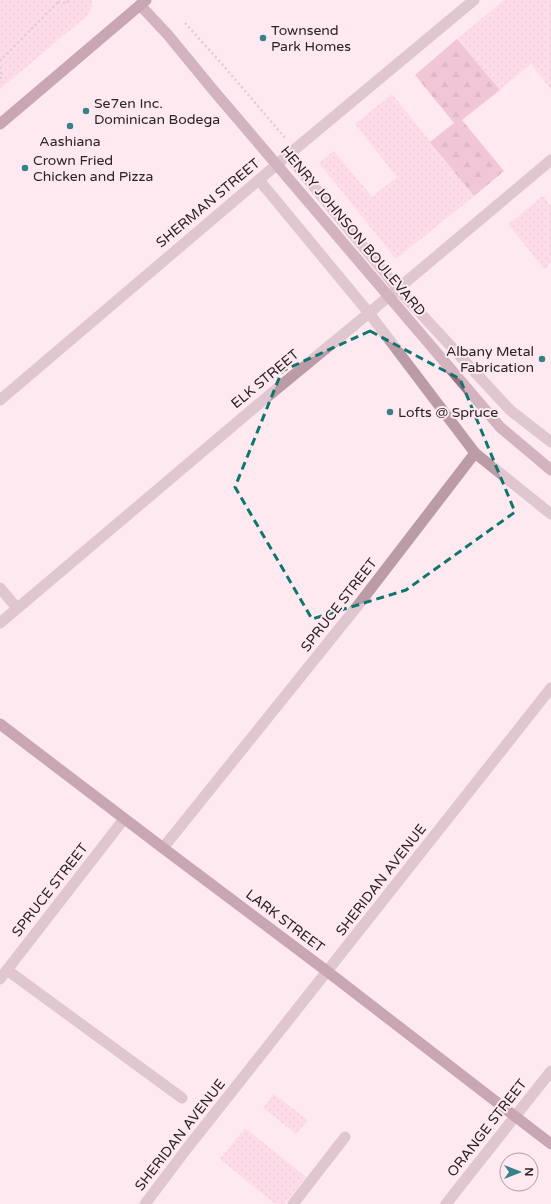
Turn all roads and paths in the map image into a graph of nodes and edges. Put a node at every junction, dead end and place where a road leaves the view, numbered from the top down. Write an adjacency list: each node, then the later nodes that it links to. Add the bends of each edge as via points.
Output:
1 (71, 0): 3 (path, via 66,3)
2 (474, 0): 10 (street, SHERMAN STREET)
3 (58, 1): 6 (path)
4 (143, 2): 9 (main road); 18 (main road, HENRY JOHNSON BOULEVARD, via 177,46 500,427)
5 (185, 23): 10 (path)
6 (0, 62)
7 (0, 67): 8 (path)
8 (0, 80)
9 (0, 124)
10 (291, 152): 12 (street, SHERMAN STREET); 13 (street, HENRY JOHNSON BOULEVARD)
11 (551, 160): 13 (street, ELK STREET)
12 (259, 180): 14 (street); 15 (street, SHERMAN STREET)
13 (398, 288): 14 (street, ELK STREET); 16 (street, HENRY JOHNSON BOULEVARD, via 510,410)
14 (369, 313): 17 (street); 21 (street, ELK STREET)
15 (0, 400)
16 (551, 442)
17 (476, 453): 19 (street); 26 (street, SPRUCE STREET, via 359,604)
18 (551, 470)
19 (551, 514)
20 (0, 588): 21 (street)
21 (17, 608): 22 (street, ELK STREET)
22 (0, 623)
23 (551, 688): 28 (street, SHERIDAN AVENUE)
24 (0, 724): 25 (main road, LARK STREET)
25 (124, 819): 26 (main road, LARK STREET); 27 (street, SPRUCE STREET)
26 (162, 848): 28 (main road, LARK STREET)
27 (7, 970): 29 (street, SPRUCE STREET); 31 (street)
28 (328, 972): 32 (main road, LARK STREET); 35 (street, SHERIDAN AVENUE)
29 (0, 979)
30 (551, 1071): 32 (street, ORANGE STREET)
31 (182, 1098)
32 (515, 1117): 34 (main road, LARK STREET); 37 (street, ORANGE STREET)
33 (345, 1137): 36 (street)
34 (551, 1144)
35 (145, 1204)
36 (294, 1204)
37 (446, 1204)

